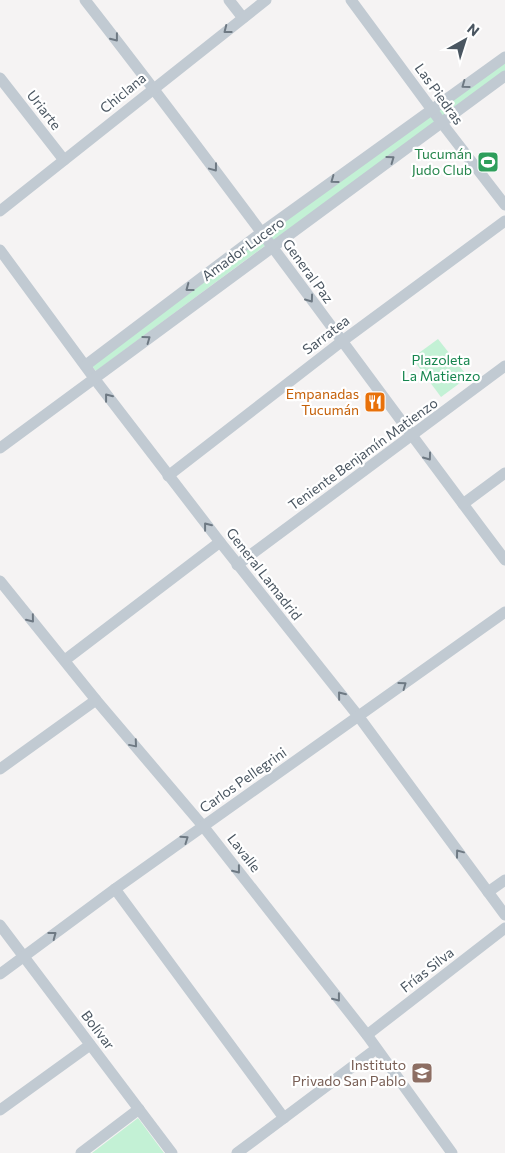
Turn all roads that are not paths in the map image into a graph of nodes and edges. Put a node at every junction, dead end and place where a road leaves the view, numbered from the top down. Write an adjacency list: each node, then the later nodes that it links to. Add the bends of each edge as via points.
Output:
1 (85, 0): 9 (street, General Paz, one-way to 9)
2 (229, 0): 5 (street)
3 (266, 0): 5 (street, Chiclana)
4 (352, 0): 10 (street, Las Piedras)
5 (243, 18): 9 (street, Chiclana, one-way to 9)
6 (505, 57): 10 (street, Amador Lucero, one-way to 10)
7 (505, 76): 11 (street, Amador Lucero)
8 (0, 78): 12 (street, Uriarte)
9 (154, 88): 12 (street, Chiclana); 16 (street, General Paz, one-way to 16)
10 (432, 109): 11 (street, Las Piedras); 16 (street, Amador Lucero, one-way to 16)
11 (441, 122): 13 (street, Las Piedras); 17 (street, Amador Lucero, one-way to 11)
12 (64, 160): 14 (street, Chiclana)
13 (505, 205)
14 (0, 211)
15 (505, 221): 19 (street, Sarratea)
16 (262, 232): 17 (street, General Paz); 20 (street, Amador Lucero, one-way to 20)
17 (272, 247): 19 (street, General Paz, one-way to 19); 22 (street, Amador Lucero, one-way to 17)
18 (0, 250): 20 (street, General Lamadrid)
19 (341, 342): 23 (street, General Paz); 26 (street, Sarratea)
20 (86, 365): 22 (street, General Lamadrid)
21 (505, 366): 23 (street, Teniente Benjamín Matienzo)
22 (94, 378): 24 (street, Amador Lucero); 26 (street, General Lamadrid, one-way to 22)
23 (413, 437): 27 (street, General Paz, one-way to 27); 30 (street, Teniente Benjamín Matienzo)
24 (0, 448)
25 (505, 473): 27 (street)
26 (168, 476): 28 (street, General Lamadrid, one-way to 26)
27 (462, 504): 29 (street, General Paz)
28 (220, 542): 30 (street, General Lamadrid); 33 (street)
29 (505, 560)
30 (238, 565): 35 (street, General Lamadrid, one-way to 30)
31 (0, 581): 33 (street, Lavalle, one-way to 33)
32 (505, 612): 35 (street, Carlos Pellegrini, one-way to 32)
33 (65, 660): 34 (street, Lavalle)
34 (96, 700): 36 (street); 37 (street, Lavalle, one-way to 37)
35 (359, 716): 37 (street, Carlos Pellegrini); 40 (street, General Lamadrid, one-way to 35)
36 (0, 769)
37 (204, 826): 39 (street, Carlos Pellegrini, one-way to 37); 46 (street, Lavalle, one-way to 46)
38 (505, 880): 40 (street)
39 (115, 889): 44 (street, Carlos Pellegrini, one-way to 39); 51 (street)
40 (488, 892): 41 (street, General Lamadrid)
41 (505, 915)
42 (0, 926): 44 (street, Bolívar)
43 (505, 928): 46 (street, Frías Silva)
44 (25, 956): 45 (street, Carlos Pellegrini); 47 (street, Bolívar)
45 (0, 974)
46 (366, 1035): 48 (street, Lavalle)
47 (90, 1045): 49 (street, Bolívar); 50 (street)
48 (376, 1049): 51 (street); 55 (street, Lavalle)
49 (139, 1109): 52 (street); 53 (street, Bolívar)
50 (0, 1110)
51 (284, 1118): 54 (street)
52 (81, 1153)
53 (172, 1153)
54 (237, 1153)
55 (452, 1153)

